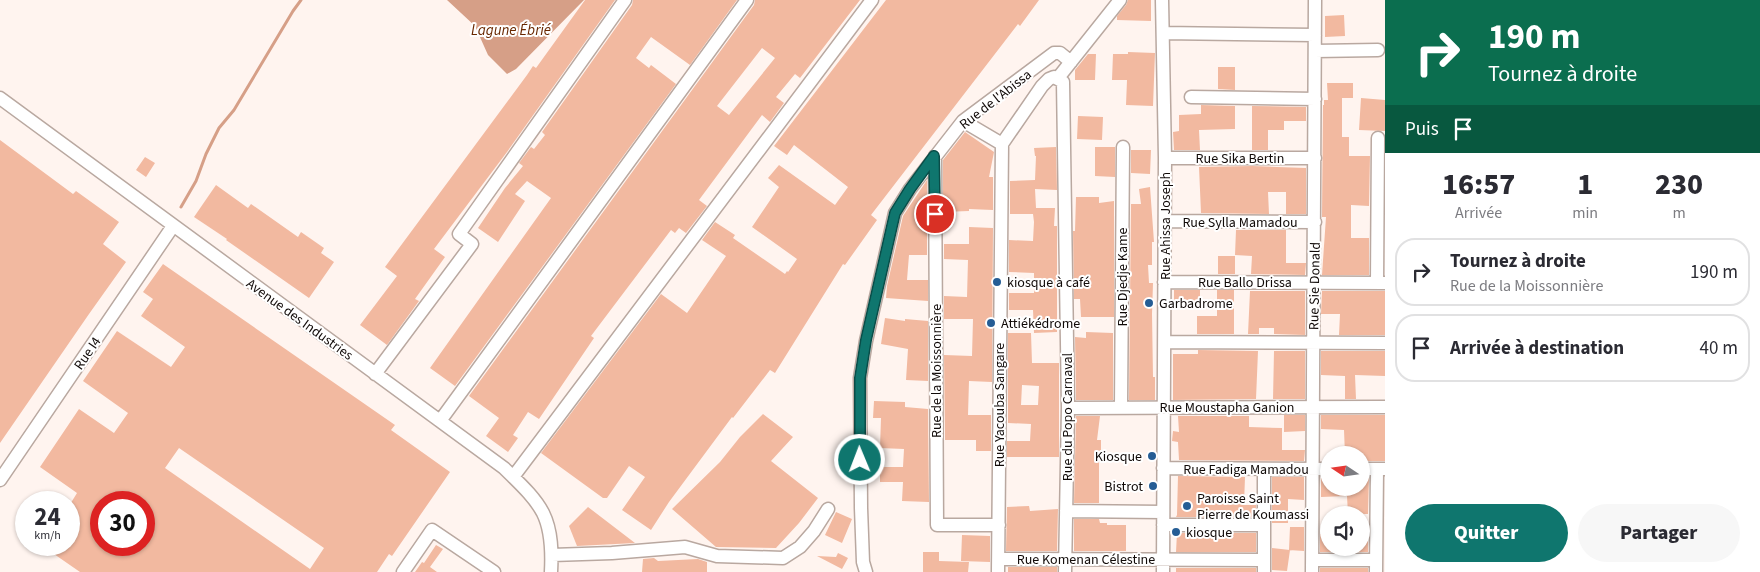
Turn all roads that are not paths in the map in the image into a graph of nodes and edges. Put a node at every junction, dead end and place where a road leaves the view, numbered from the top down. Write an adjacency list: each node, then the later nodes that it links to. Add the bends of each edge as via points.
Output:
1 (624, 0): 33 (street, via 459,234 472,244)
2 (747, 0): 39 (street)
3 (872, 0): 45 (street)
4 (1120, 0): 11 (street)
5 (1162, 0): 7 (street, Rue Ahissa Joseph)
6 (1316, 0): 8 (street, Rue Sie Donald)
7 (1163, 33): 8 (street); 22 (street, Rue Ahissa Joseph)
8 (1316, 35): 10 (street, Rue Sie Donald)
9 (1378, 50): 10 (street)
10 (1316, 51): 15 (street, Rue Sie Donald)
11 (1071, 62): 12 (street); 16 (street, Rue de l'Abissa, via 1060,53 1054,53)
12 (1060, 80): 18 (street, via 1049,79 1042,86); 37 (street, Rue du Popo Carnaval)
13 (1191, 97): 15 (street)
14 (0, 98): 26 (street, Avenue des Industries)
15 (1315, 99): 23 (street, Rue Sie Donald)
16 (963, 121): 18 (street); 21 (street, Rue de l'Abissa)
17 (1378, 138): 20 (street)
18 (1002, 146): 50 (street, Rue Yacouba Sangare)
19 (1123, 147): 34 (street, Rue Djedje Kame)
20 (1382, 152): 29 (street)
21 (934, 156): 50 (street, Rue de la Moissonnière, via 937,525); 62 (street, Rue de l'Abissa, via 895,213 866,340 860,378 859,427 862,546)
22 (1165, 158): 23 (street, Rue Sika Bertin); 24 (street, Rue Ahissa Joseph)
23 (1316, 158): 25 (street, Rue Sie Donald)
24 (1165, 221): 25 (street, Rue Sylla Mamadou); 27 (street, Rue Ahissa Joseph)
25 (1315, 222): 28 (street, Rue Sie Donald)
26 (173, 226): 33 (street, Avenue des Industries); 46 (street, Rue I4)
27 (1164, 282): 28 (street, Rue Ballo Drissa); 30 (street, Rue Ahissa Joseph)
28 (1314, 283): 29 (street, Rue Ballo Drissa); 31 (street, Rue Sie Donald)
29 (1381, 283)
30 (1164, 342): 31 (street); 35 (street, Rue Ahissa Joseph)
31 (1314, 342): 32 (street); 36 (street, Rue Sie Donald)
32 (1385, 343)
33 (375, 374): 39 (street, Avenue des Industries)
34 (1121, 407): 35 (street, Rue Moustapha Ganion); 37 (street, Rue Moustapha Ganion)
35 (1164, 407): 36 (street, Rue Moustapha Ganion); 40 (street, Rue Ahissa Joseph)
36 (1313, 407): 38 (street, Rue Moustapha Ganion); 42 (street, Rue Sie Donald)
37 (1068, 408): 48 (street, Rue du Popo Carnaval)
38 (1385, 408)
39 (440, 422): 45 (street, Avenue des Industries)
40 (1163, 468): 41 (street, Rue Fadiga Mamadou); 49 (street, Rue Ahissa Joseph)
41 (1264, 469): 42 (street, Rue Fadiga Mamadou); 51 (street)
42 (1313, 469): 43 (street, Rue Fadiga Mamadou); 57 (street, Rue Sie Donald)
43 (1320, 469)
44 (1381, 469): 58 (street)
45 (513, 477): 52 (street, Avenue des Industries, via 544,514)
46 (0, 480)
47 (828, 509): 52 (street, via 800,547 783,558 717,556 685,547)
48 (1066, 511): 49 (street); 54 (street, Rue du Popo Carnaval)
49 (1163, 518): 51 (street); 55 (street, Rue Ahissa Joseph)
50 (998, 525): 53 (street, Rue Yacouba Sangare)
51 (1264, 525): 56 (street)
52 (552, 555): 61 (street, Avenue des Industries)
53 (998, 566): 54 (street, Rue Komenan Célestine)
54 (1065, 566): 55 (street, Rue Komenan Célestine)
55 (1163, 566): 56 (street, Rue Komenan Célestine)
56 (1264, 566)
57 (1312, 566): 58 (street)
58 (1376, 566)
59 (403, 572): 60 (street, via 432,530)
60 (494, 572)
61 (551, 572)
62 (866, 572)

